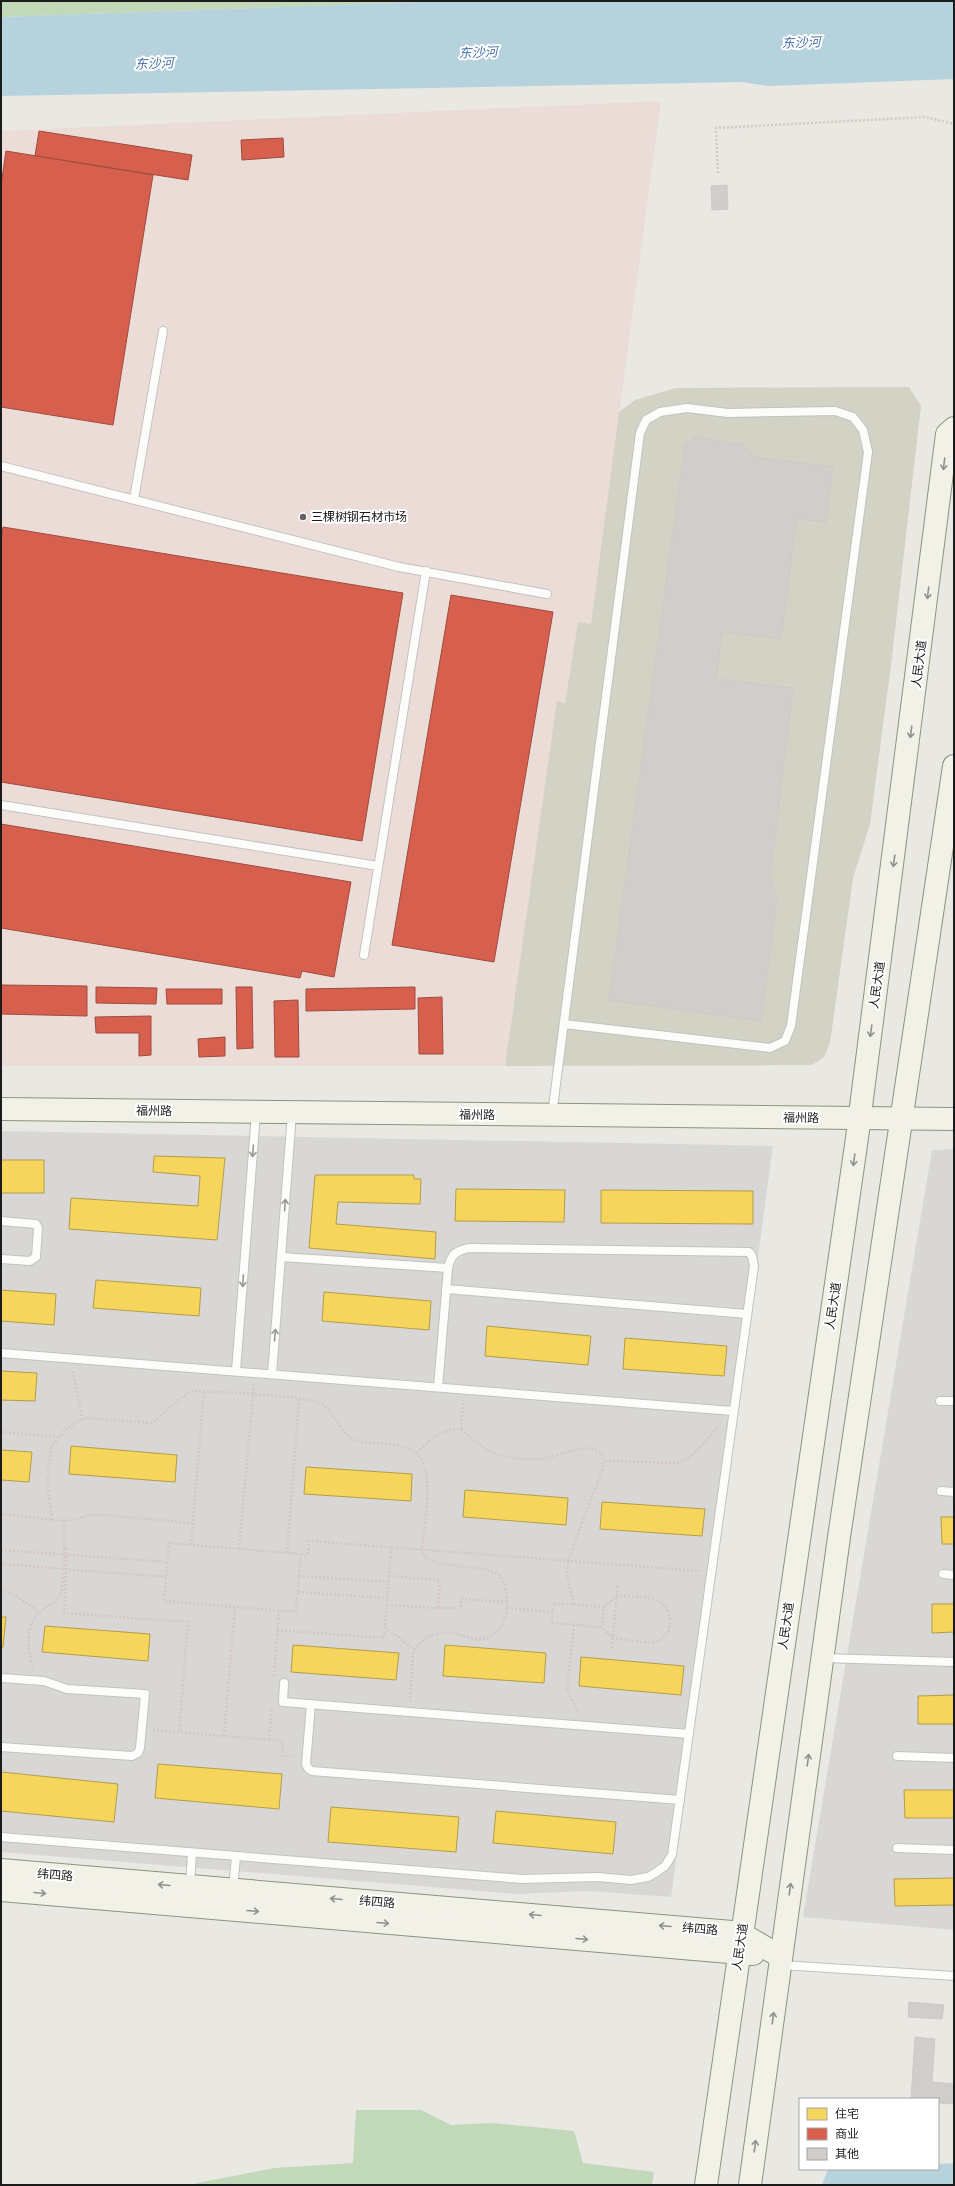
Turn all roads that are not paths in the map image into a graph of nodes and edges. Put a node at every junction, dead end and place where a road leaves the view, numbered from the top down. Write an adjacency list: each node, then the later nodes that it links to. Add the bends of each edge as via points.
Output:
1 (163, 331): 4 (lane)
2 (954, 428): 16 (street, 人民大道, one-way to 16, via 947,434)
3 (1, 466): 4 (lane)
4 (134, 500): 5 (lane, via 399,567)
5 (426, 571): 6 (lane); 9 (lane)
6 (547, 594)
7 (954, 766): 17 (street)
8 (1, 805): 9 (lane)
9 (378, 866): 10 (lane)
10 (364, 955)
11 (564, 1024): 11 (lane, via 640,433 646,420 660,412 687,408 728,413 835,411 853,417 863,430 868,452 792,1018 786,1041 770,1048); 15 (lane)
12 (1, 1109): 13 (street, 福州路)
13 (256, 1112): 14 (street, 福州路); 26 (lane, one-way to 26)
14 (292, 1112): 15 (street, 福州路); 20 (lane, one-way to 14)
15 (552, 1115): 16 (street, 福州路)
16 (860, 1119): 17 (street, 福州路); 55 (street, 人民大道, one-way to 55)
17 (902, 1119): 18 (street, 福州路); 36 (street)
18 (954, 1119)
19 (1, 1220): 21 (lane, via 36,1224 38,1228 34,1260)
20 (281, 1257): 22 (lane); 27 (lane, one-way to 20)
21 (1, 1259)
22 (448, 1268): 23 (lane); 24 (lane, via 453,1254 469,1248 749,1252 754,1266)
23 (446, 1289): 24 (lane); 28 (lane)
24 (747, 1314): 31 (lane)
25 (1, 1353): 26 (lane)
26 (236, 1371): 27 (lane)
27 (272, 1374): 28 (lane)
28 (438, 1387): 31 (lane)
29 (940, 1401): 30 (lane)
30 (954, 1401)
31 (733, 1411): 41 (lane)
32 (941, 1491): 33 (lane)
33 (954, 1492)
34 (943, 1574): 35 (lane)
35 (954, 1575)
36 (822, 1658): 37 (lane); 56 (street, one-way to 36)
37 (954, 1662)
38 (1, 1678): 42 (lane, via 36,1681 67,1689 145,1694 140,1748 138,1753 132,1756)
39 (284, 1683): 40 (lane, via 283,1702)
40 (311, 1704): 41 (lane); 45 (lane, via 307,1757 308,1768 312,1771)
41 (689, 1734): 45 (lane)
42 (1, 1747)
43 (897, 1756): 44 (lane)
44 (954, 1758)
45 (680, 1800): 50 (lane, via 670,1860 648,1877 631,1880 597,1877 522,1879)
46 (1, 1837): 49 (lane)
47 (897, 1848): 48 (lane)
48 (954, 1850)
49 (192, 1853): 50 (lane); 53 (lane)
50 (236, 1856): 54 (lane)
51 (1, 1870): 53 (street, 纬四路, one-way to 51)
52 (1, 1890): 53 (street, 纬四路, one-way to 53)
53 (189, 1897): 54 (street, 纬四路)
54 (232, 1900): 55 (street, 纬四路)
55 (740, 1943): 56 (street, 纬四路); 58 (street, 人民大道)
56 (780, 1961): 57 (lane); 59 (street, one-way to 56)
57 (954, 1976)
58 (706, 2185)
59 (750, 2185)

